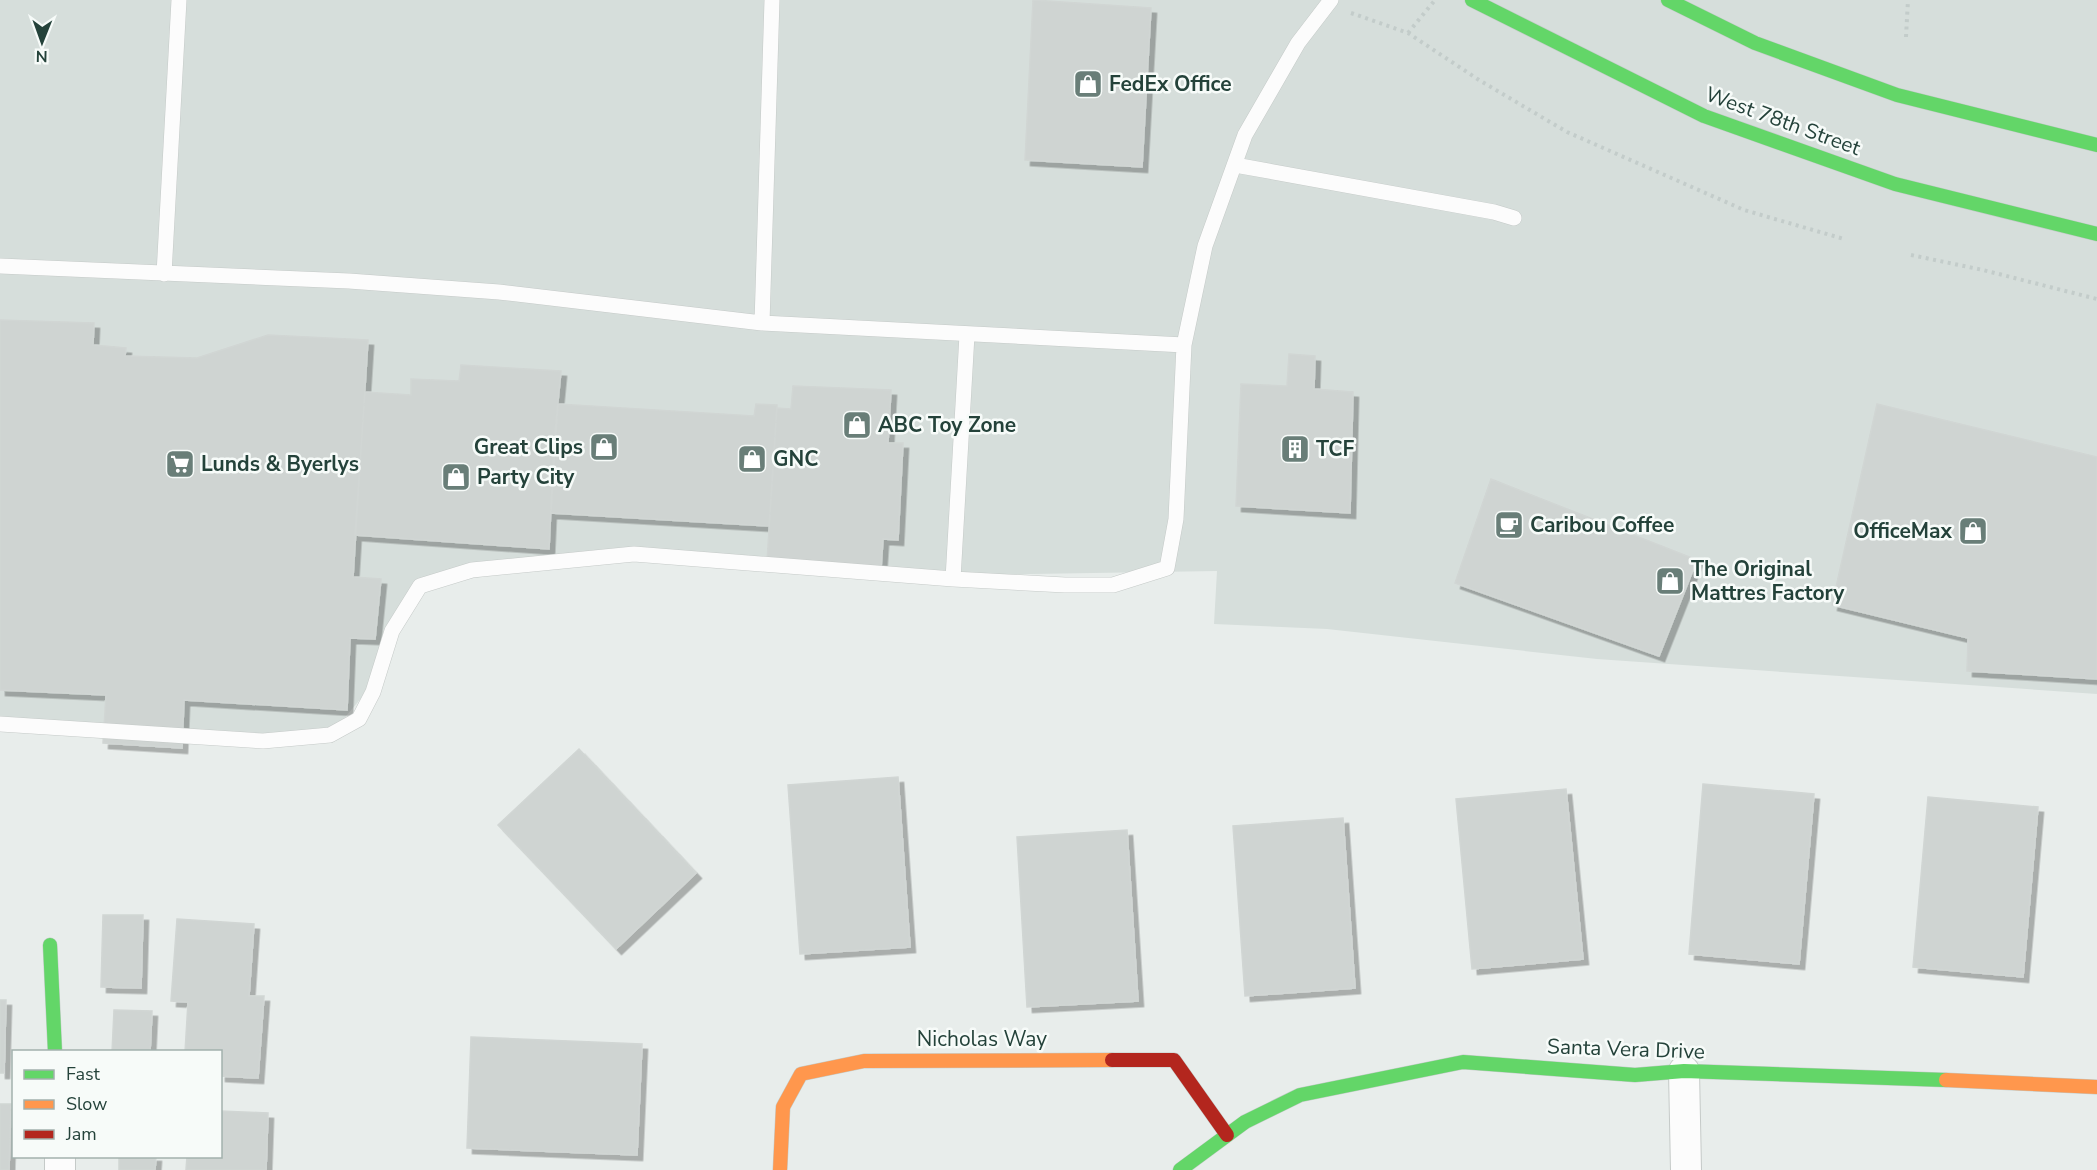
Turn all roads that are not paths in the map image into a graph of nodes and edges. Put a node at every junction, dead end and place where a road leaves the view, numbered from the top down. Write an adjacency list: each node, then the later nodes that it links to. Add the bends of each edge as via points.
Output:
1 (179, 0): 11 (lane)
2 (772, 0): 12 (lane)
3 (1472, 0): 9 (street, West 78th Street, via 1704,117 1895,184)
4 (1668, 0): 6 (street, via 1755,43 1897,95)
5 (1329, 2): 7 (lane, via 1298,43 1245,135)
6 (2097, 145)
7 (1235, 165): 8 (lane); 14 (lane, via 1205,246)
8 (1514, 218)
9 (2097, 234)
10 (0, 266): 11 (lane)
11 (164, 274): 12 (lane, via 499,292)
12 (762, 323): 13 (lane)
13 (967, 334): 14 (lane); 15 (lane)
14 (1184, 345): 15 (lane, via 1176,519 1167,568 1113,585)
15 (953, 579): 16 (lane, via 634,554 472,570 420,586 392,631 373,692 359,719 330,735 263,741)
16 (0, 724)
17 (50, 945): 18 (street)
18 (55, 1050)
19 (1684, 1071): 20 (street, Santa Vera Drive); 21 (street, Santa Vera Drive, via 1635,1075 1463,1062 1300,1095); 24 (street)
20 (2097, 1088)
21 (1227, 1135): 22 (street, Nicholas Way, via 1174,1060 864,1061 801,1074 783,1107); 23 (street, Santa Vera Drive)
22 (780, 1170)
23 (1179, 1170)
24 (1686, 1170)

